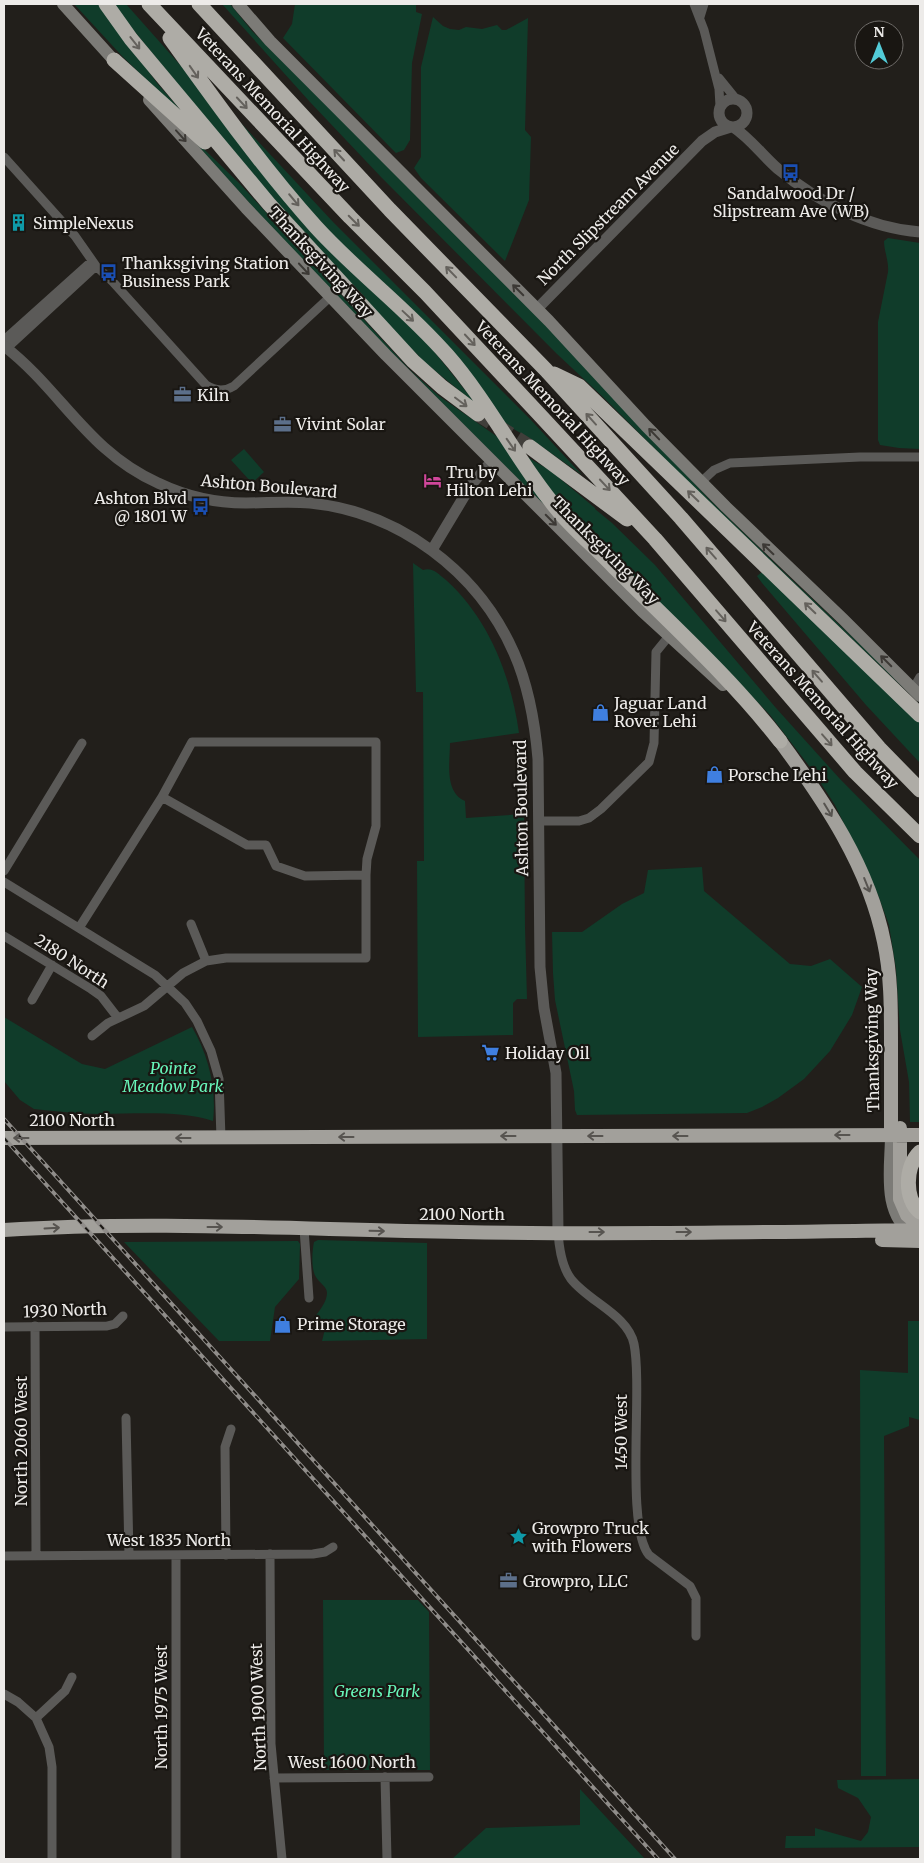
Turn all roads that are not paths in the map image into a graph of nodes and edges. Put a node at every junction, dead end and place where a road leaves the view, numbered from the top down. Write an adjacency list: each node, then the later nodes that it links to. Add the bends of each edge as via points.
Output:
1 (63, 4): 9 (main road, Thanksgiving Way)
2 (106, 4): 18 (highway, one-way to 18)
3 (147, 4): 30 (highway, Veterans Memorial Highway, one-way to 30, via 432,299); 36 (highway, one-way to 36, via 223,112 315,225 448,357 563,516 737,690)
4 (199, 4): 24 (highway, Veterans Memorial Highway, one-way to 4, via 384,203)
5 (238, 4): 22 (main road, one-way to 5, via 270,41)
6 (694, 4): 8 (street)
7 (704, 4): 8 (street)
8 (700, 17): 10 (street)
9 (114, 60): 18 (highway); 21 (main road, Thanksgiving Way, one-way to 21)
10 (712, 67): 11 (street); 12 (street, via 719,89)
11 (736, 99): 12 (street, via 727,100); 13 (street, via 746,107)
12 (720, 110): 14 (street, via 721,121); 15 (street, North Slipstream Avenue)
13 (746, 116): 14 (street, via 740,125); 16 (street)
14 (732, 127): 15 (street, North Slipstream Avenue); 16 (street)
15 (702, 141): 22 (street, North Slipstream Avenue)
16 (757, 148): 19 (street, via 790,178 835,207 876,224)
17 (4, 156): 20 (street, via 75,236)
18 (269, 204): 25 (highway, one-way to 25, via 413,362)
19 (920, 232)
20 (94, 263): 21 (street, via 206,385 219,390 234,386); 23 (street)
21 (330, 297): 28 (main road, Thanksgiving Way)
22 (537, 309): 29 (main road, one-way to 22)
23 (5, 345): 31 (street, Ashton Boulevard, via 107,452 159,484 222,502 309,503 359,513 394,527)
24 (546, 370): 35 (highway, one-way to 24, via 579,386); 38 (highway, Veterans Memorial Highway, one-way to 24, via 879,748 682,518)
25 (478, 414)
26 (530, 447): 30 (highway)
27 (920, 456): 29 (street, via 735,463 719,467)
28 (492, 461): 31 (street, via 468,491); 32 (main road, Thanksgiving Way, one-way to 32)
29 (701, 482): 34 (main road, one-way to 29)
30 (655, 539): 41 (highway, Veterans Memorial Highway, one-way to 41, via 855,772)
31 (432, 550): 40 (street, Ashton Boulevard, via 473,588 492,613 514,654 536,733)
32 (669, 636): 36 (main road, Thanksgiving Way); 40 (street, via 656,652 654,743 649,762 589,818)
33 (920, 676): 34 (street)
34 (917, 692)
35 (920, 715)
36 (780, 741): 54 (highway, Thanksgiving Way, one-way to 54, via 835,822 869,891 880,923 887,955 891,1028 899,1070)
37 (82, 743): 42 (street)
38 (920, 790)
39 (162, 797): 43 (street, via 247,845 266,845 276,866 305,876); 43 (street, via 192,742 376,742 376,826); 46 (street)
40 (539, 822): 56 (street, Ashton Boulevard, via 541,981 556,1073)
41 (920, 836)
42 (4, 871)
43 (366, 875): 48 (street, via 366,958 226,958)
44 (4, 882): 46 (street)
45 (191, 924): 48 (street)
46 (79, 928): 50 (street)
47 (4, 936): 49 (street, 2180 North)
48 (206, 961): 50 (street, via 183,973)
49 (52, 965): 51 (street); 52 (street, 2180 North, via 101,996)
50 (168, 986): 52 (street, via 144,1006); 58 (street, via 197,1021 211,1051 219,1079)
51 (32, 1000)
52 (118, 1018): 53 (street)
53 (92, 1036)
54 (895, 1135): 55 (highway, 2100 North); 56 (highway, 2100 North, one-way to 56); 62 (highway, Thanksgiving Way, via 900,1199)
55 (920, 1135)
56 (557, 1136): 58 (highway, 2100 North, one-way to 58); 64 (street, Ashton Boulevard)
57 (4, 1138): 58 (highway, 2100 North, one-way to 57)
58 (221, 1138)
59 (920, 1152): 60 (highway, via 910,1168 909,1194)
60 (920, 1212)
61 (304, 1229): 63 (highway, 2100 North, one-way to 61, via 86,1227); 64 (highway, 2100 North, one-way to 64); 67 (street)
62 (916, 1229): 65 (highway, 2100 North); 66 (main road)
63 (4, 1230)
64 (558, 1232): 65 (highway, 2100 North, one-way to 65); 80 (street, 1450 West, via 563,1263 570,1278 588,1297 623,1323 634,1342 640,1540 649,1555 690,1586 696,1598)
65 (734, 1232): 66 (highway, via 797,1238)
66 (920, 1239)
67 (309, 1298)
68 (123, 1316): 69 (street, 1930 North, via 115,1324 107,1326)
69 (35, 1326): 70 (street, 1930 North); 79 (street, North 2060 West)
70 (4, 1327)
71 (126, 1418): 75 (street)
72 (231, 1429): 77 (street, via 226,1447)
73 (333, 1546): 74 (street, West 1835 North, via 318,1554)
74 (270, 1554): 77 (street, West 1835 North); 86 (street, North 1900 West)
75 (129, 1555): 76 (street, West 1835 North); 79 (street, West 1835 North)
76 (176, 1555): 77 (street, West 1835 North); 88 (street, North 1975 West)
77 (226, 1555)
78 (4, 1556): 79 (street, West 1835 North)
79 (36, 1556)
80 (696, 1636)
81 (72, 1677): 83 (street, via 65,1691)
82 (4, 1694): 83 (street)
83 (36, 1718): 87 (street, via 49,1747 52,1767)
84 (385, 1777): 85 (street, West 1600 North); 86 (street, West 1600 North); 90 (street)
85 (429, 1777)
86 (274, 1778): 89 (street, North 1900 West)
87 (52, 1859)
88 (176, 1859)
89 (282, 1859)
90 (387, 1859)

